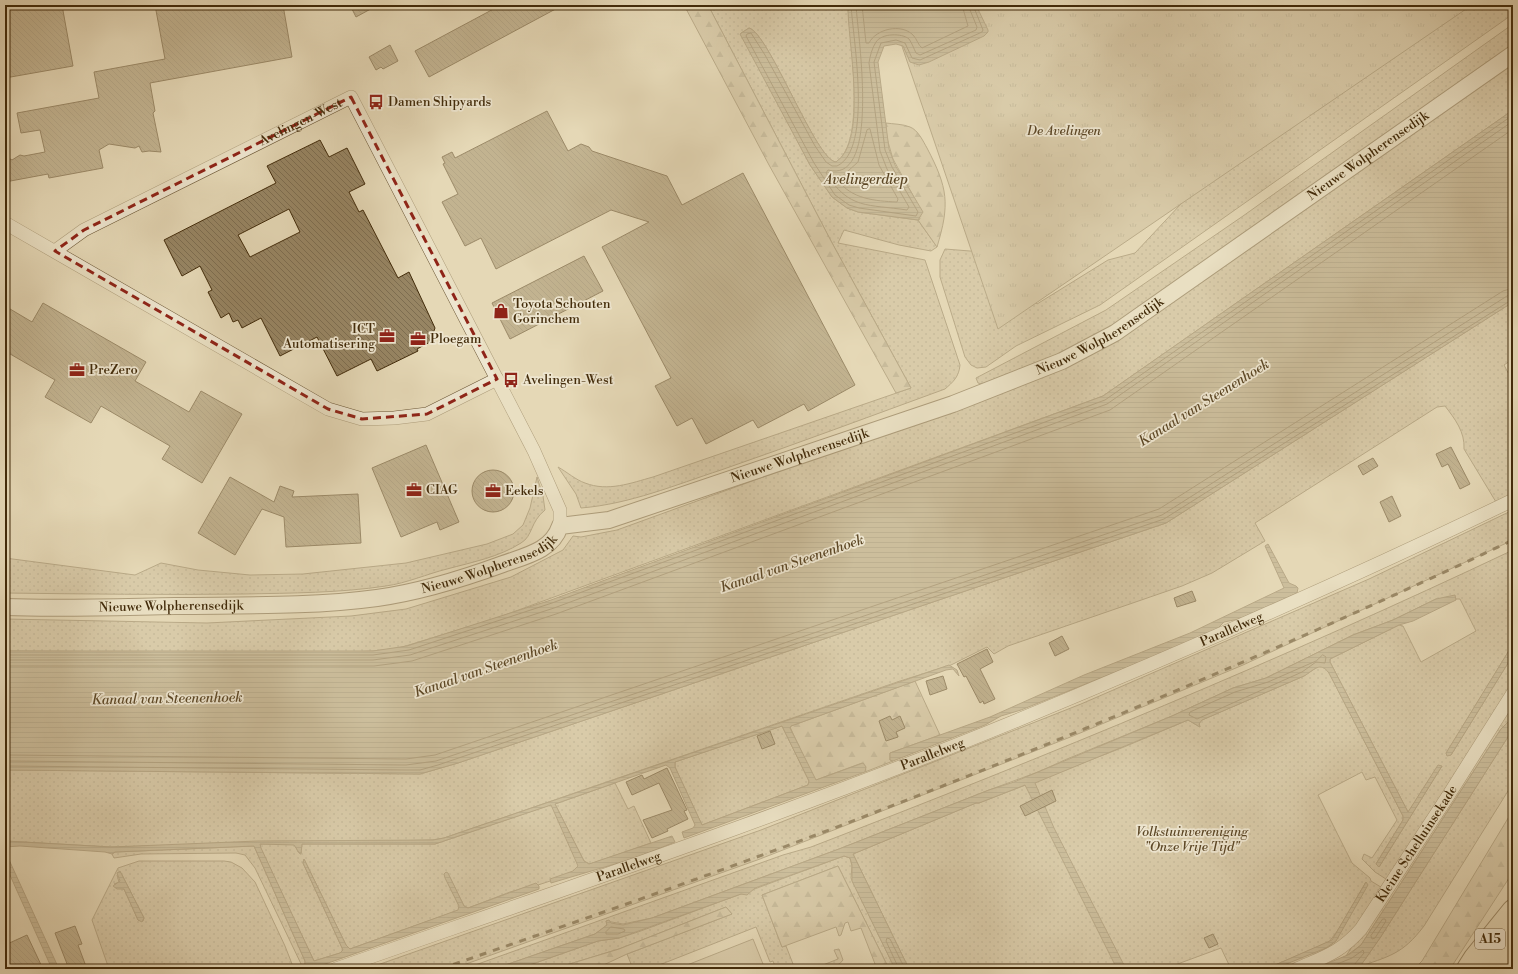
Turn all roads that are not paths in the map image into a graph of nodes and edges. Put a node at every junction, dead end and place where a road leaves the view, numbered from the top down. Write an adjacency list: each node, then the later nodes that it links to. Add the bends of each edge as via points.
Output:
1 (1513, 54): 6 (street, Nieuwe Wolpherensedijk, via 1115,333 1076,355 953,404 646,508 609,520)
2 (5, 223): 3 (street)
3 (55, 251): 4 (street, via 334,411 362,419 427,414); 4 (street, Avelingen-West, via 84,230 351,97)
4 (497, 379): 6 (street, Avelingen-West, via 534,451 560,510)
5 (1513, 500): 11 (street, Parallelweg, via 1366,570 1016,721 687,847)
6 (560, 526): 7 (street, Nieuwe Wolpherensedijk, via 551,543 533,553 469,576 377,598 290,605)
7 (5, 607)
8 (1513, 693): 12 (street, Kleine Schelluinsekade, via 1360,930 1350,942 1335,953)
9 (1513, 911): 13 (highway, A15)
10 (1513, 930): 14 (highway, A15)
11 (336, 969)
12 (1297, 969)
13 (1468, 969)
14 (1493, 969)

